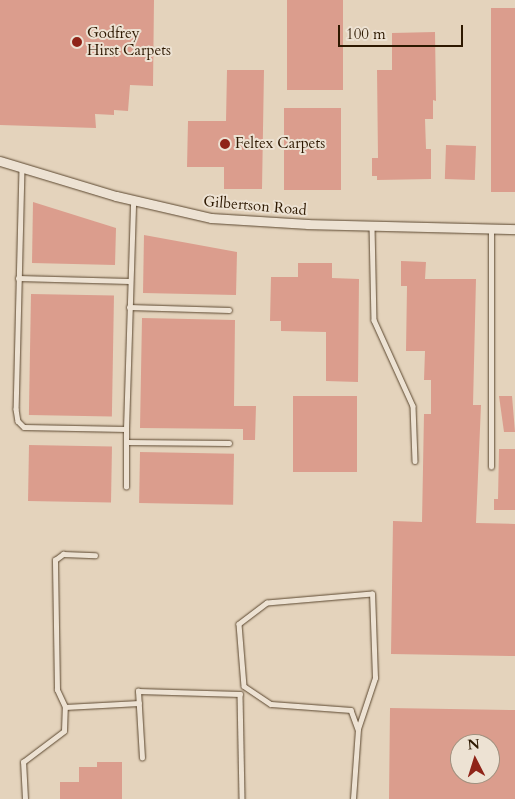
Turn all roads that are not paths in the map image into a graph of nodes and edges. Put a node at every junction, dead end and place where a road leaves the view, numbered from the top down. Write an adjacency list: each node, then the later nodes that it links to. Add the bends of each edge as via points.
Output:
1 (0, 161): 2 (street, Gilbertson Road)
2 (22, 168): 3 (street, Gilbertson Road); 7 (lane)
3 (132, 200): 4 (street, Gilbertson Road, via 211,218); 8 (lane)
4 (372, 226): 5 (street, Gilbertson Road); 14 (lane, via 374,320 413,406)
5 (491, 229): 6 (street, Gilbertson Road); 15 (lane)
6 (515, 229)
7 (18, 278): 8 (lane); 11 (lane, via 18,421 24,428 34,429)
8 (130, 281): 9 (lane)
9 (129, 307): 10 (lane); 11 (lane)
10 (229, 310)
11 (126, 429): 12 (lane)
12 (126, 442): 13 (lane); 16 (lane)
13 (229, 444)
14 (415, 461)
15 (491, 467)
16 (126, 488)
17 (95, 555): 19 (lane, via 63,554 55,560 57,690)
18 (139, 703): 19 (lane); 21 (lane); 23 (lane, via 138,691 240,694)
19 (65, 707): 22 (lane, via 64,731 23,762)
20 (358, 729): 20 (lane, via 351,710 271,704 244,686 239,624 267,603 372,594 375,678); 24 (lane)
21 (142, 758)
22 (25, 799)
23 (242, 799)
24 (353, 799)

